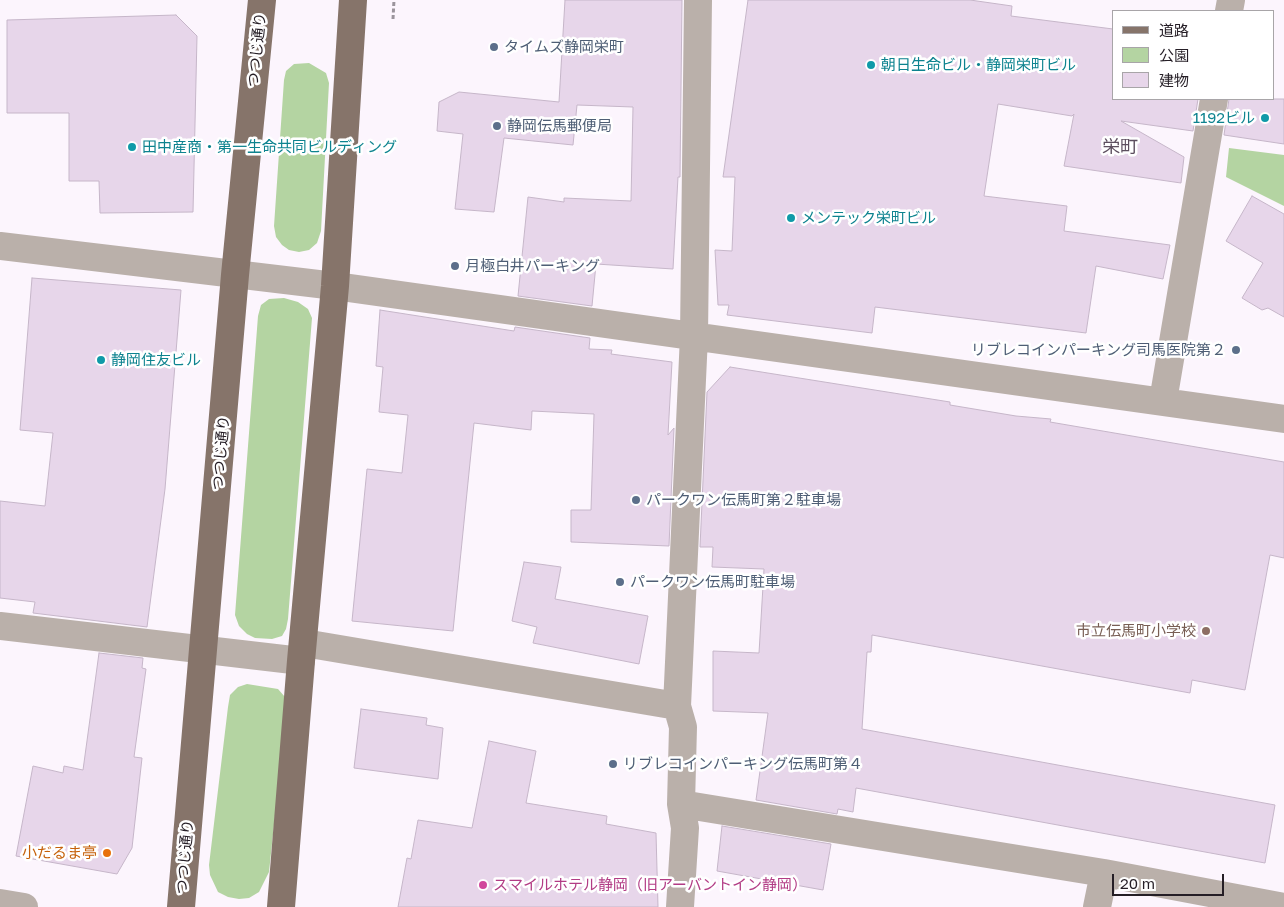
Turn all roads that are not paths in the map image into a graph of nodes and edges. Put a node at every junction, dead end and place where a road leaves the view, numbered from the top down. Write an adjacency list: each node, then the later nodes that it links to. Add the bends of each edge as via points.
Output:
1 (262, 0): 6 (main road, つつじ通り)
2 (352, 0): 7 (main road)
3 (698, 0): 8 (street)
4 (1214, 100): 9 (street)
5 (0, 246): 6 (street)
6 (235, 274): 7 (street); 12 (main road, つつじ通り)
7 (336, 286): 8 (street); 13 (main road)
8 (694, 336): 9 (street); 14 (street)
9 (1164, 401): 10 (street)
10 (1284, 420)
11 (0, 626): 12 (street)
12 (204, 650): 13 (street); 19 (main road, つつじ通り)
13 (302, 652): 14 (street); 20 (main road)
14 (677, 706): 15 (street, via 683,727)
15 (681, 804): 16 (street); 21 (street, via 684,828)
16 (1104, 873): 22 (street); 23 (street)
17 (0, 903): 18 (street)
18 (24, 907)
19 (181, 907)
20 (281, 907)
21 (680, 907)
22 (1097, 907)
23 (1284, 907)

